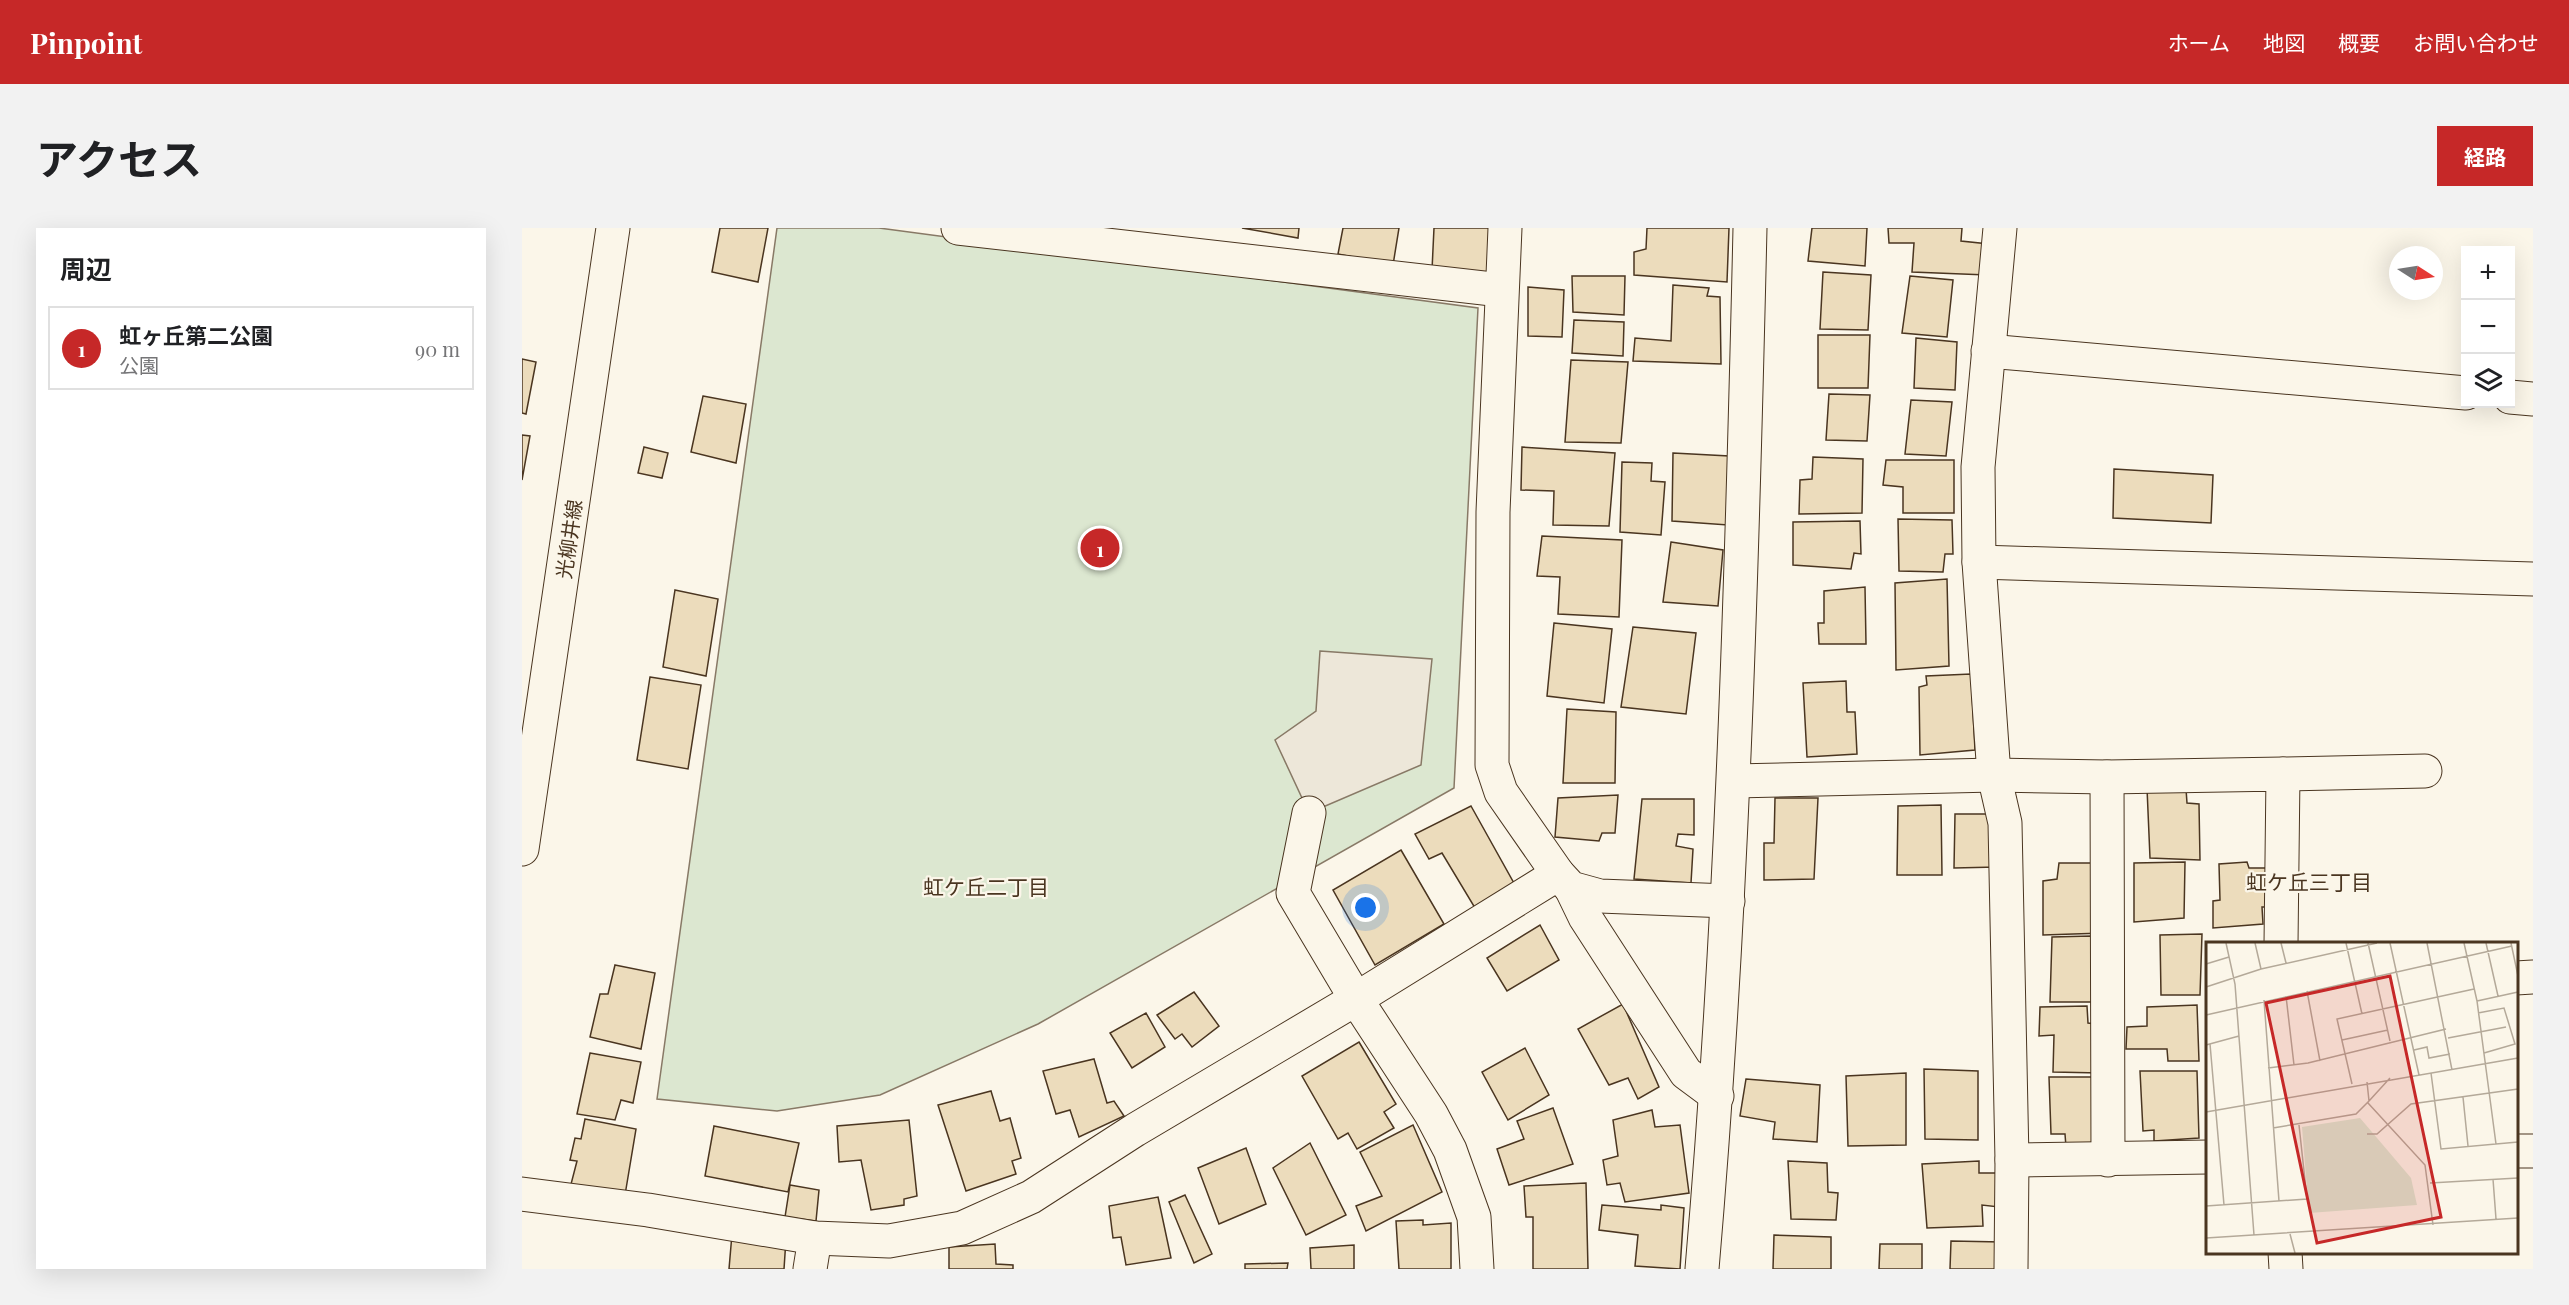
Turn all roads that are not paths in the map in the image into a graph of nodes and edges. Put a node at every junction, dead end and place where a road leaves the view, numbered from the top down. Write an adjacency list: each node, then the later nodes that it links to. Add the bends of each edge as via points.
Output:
1 (613, 228): 19 (street, 光柳井線)
2 (958, 228): 6 (street)
3 (1505, 228): 6 (street)
4 (1750, 228): 17 (street)
5 (2000, 228): 7 (street)
6 (1501, 290): 20 (street, via 1493,512 1491,765 1501,792)
7 (1989, 351): 8 (street); 11 (street, via 1978,467)
8 (2461, 393)
9 (2515, 397): 10 (street)
10 (2533, 399)
11 (1979, 562): 12 (street); 15 (street)
12 (2533, 579)
13 (2424, 771): 14 (street)
14 (2283, 774): 16 (street); 22 (street)
15 (1994, 775): 16 (street); 17 (street); 26 (street, via 2005,823)
16 (2108, 777): 27 (street)
17 (1734, 781): 21 (street)
18 (1309, 813): 23 (street, via 1293,893)
19 (522, 849)
20 (1564, 881): 21 (street, via 1600,896); 23 (street); 24 (street, via 1686,1073)
21 (1728, 902): 24 (street)
22 (2281, 942)
23 (1356, 999): 29 (street, via 1135,1130 1031,1197 962,1227); 31 (street, via 1450,1150 1474,1217)
24 (1717, 1096): 32 (street)
25 (2206, 1157): 27 (street)
26 (2012, 1160): 27 (street); 33 (street)
27 (2108, 1160)
28 (522, 1194): 29 (street, via 648,1210)
29 (812, 1254)
30 (2285, 1254): 34 (street)
31 (1478, 1269)
32 (1702, 1269)
33 (2011, 1269)
34 (2286, 1269)

